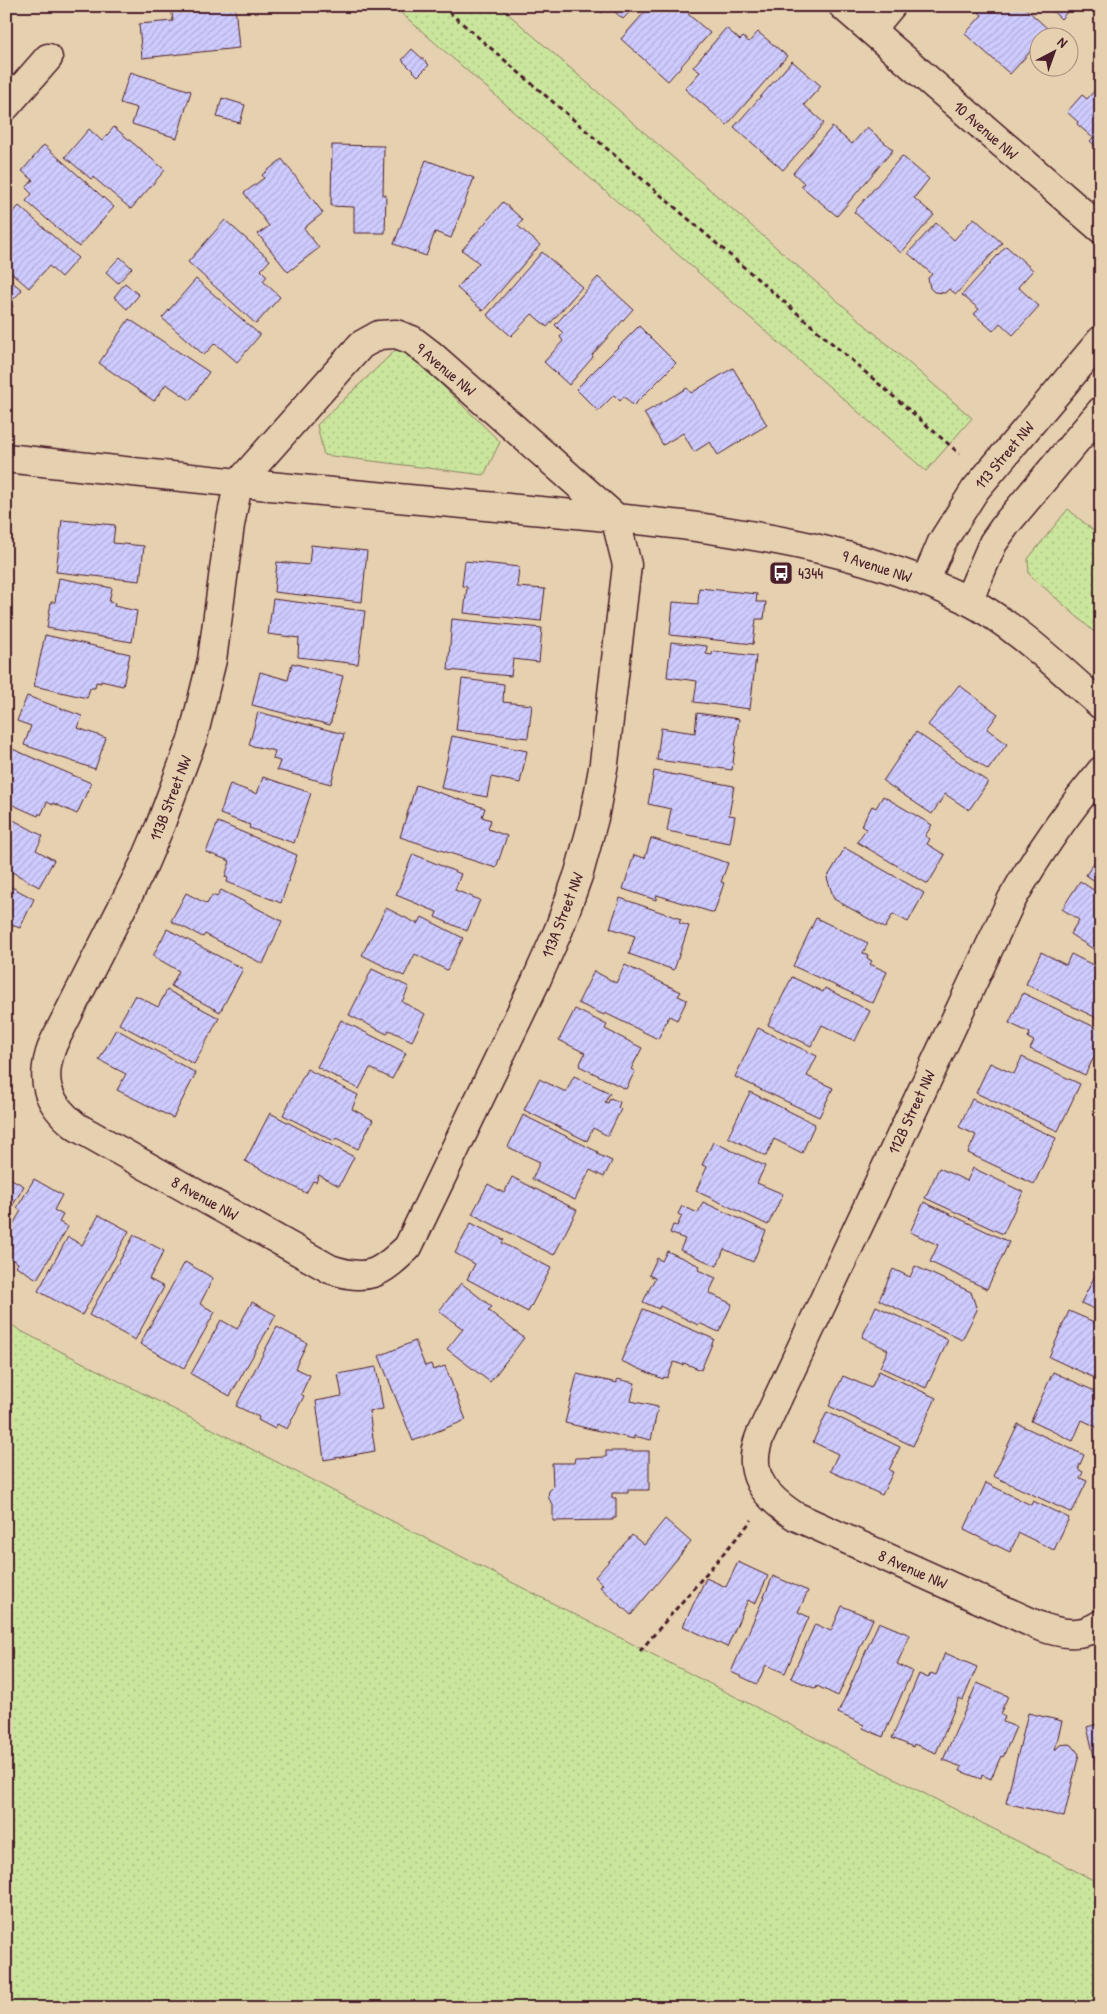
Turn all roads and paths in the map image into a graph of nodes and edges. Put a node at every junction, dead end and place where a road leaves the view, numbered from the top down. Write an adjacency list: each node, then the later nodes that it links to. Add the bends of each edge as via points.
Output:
1 (442, 6): 10 (path)
2 (843, 6): 4 (street, 10 Avenue NW)
3 (891, 6): 4 (street)
4 (871, 30): 7 (street, 10 Avenue NW)
5 (48, 58): 6 (street)
6 (6, 106)
7 (1101, 229)
8 (1101, 340): 14 (street, 113 Street NW, via 975,490 942,542)
9 (1101, 411): 15 (street, via 993,543)
10 (960, 454)
11 (6, 458): 12 (street, 9 Avenue NW)
12 (238, 484): 13 (street, 9 Avenue NW); 13 (street, 9 Avenue NW, via 361,345 379,335 396,334 412,340 429,353); 18 (street, 113B Street NW, via 212,660 193,737 143,866 46,1061)
13 (615, 517): 14 (street, 9 Avenue NW, via 795,542); 19 (street, 113A Street NW, via 627,565 604,763 580,873 535,983 408,1247)
14 (925, 582): 15 (street, 9 Avenue NW)
15 (968, 601): 16 (street, 9 Avenue NW, via 1022,638)
16 (1101, 705)
17 (1101, 772): 20 (street, 112B Street NW, via 1032,864 994,934 755,1447)
18 (49, 1093): 19 (street, 8 Avenue NW, via 54,1104 77,1127 330,1269 361,1276)
19 (377, 1272)
20 (755, 1470): 21 (street, 8 Avenue NW)
21 (772, 1497): 22 (street, 8 Avenue NW, via 795,1516 1039,1626 1071,1634); 23 (path)
22 (1096, 1627)
23 (640, 1650)

